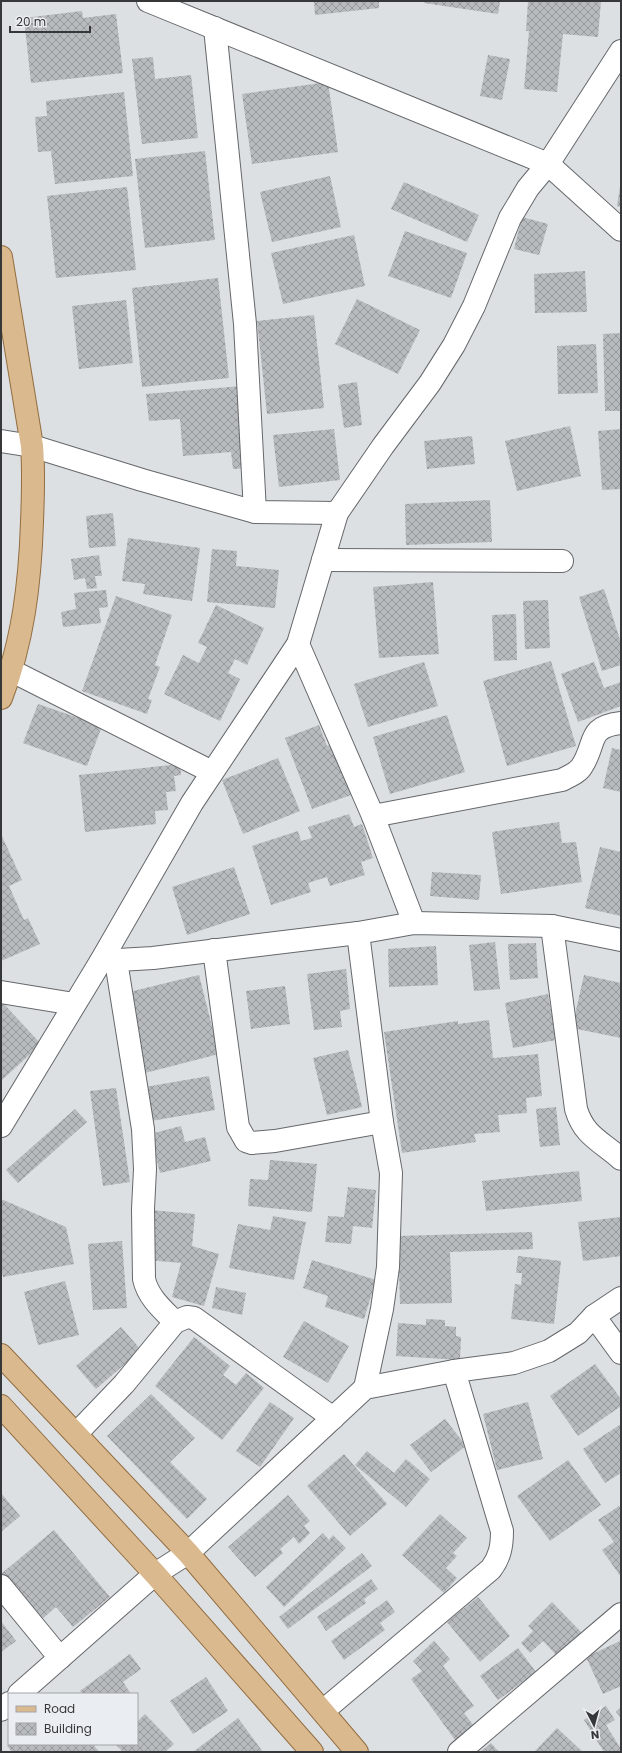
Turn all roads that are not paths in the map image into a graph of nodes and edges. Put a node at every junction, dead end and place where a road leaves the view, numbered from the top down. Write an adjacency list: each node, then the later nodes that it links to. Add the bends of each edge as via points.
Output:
1 (148, 1): 2 (street)
2 (176, 6): 3 (street)
3 (215, 28): 5 (street); 10 (street, via 245,324)
4 (621, 51): 5 (street)
5 (548, 164): 6 (street); 11 (street, via 528,188 510,218 474,306 454,346)
6 (621, 230)
7 (1, 257): 9 (main road)
8 (1, 441): 9 (street)
9 (32, 446): 10 (street); 15 (main road, via 34,470 30,563 21,634)
10 (254, 512): 11 (street)
11 (337, 513): 12 (street)
12 (323, 560): 13 (street); 14 (street)
13 (562, 561)
14 (298, 644): 18 (street); 19 (street)
15 (12, 671): 16 (main road); 18 (street)
16 (1, 698)
17 (621, 723): 19 (street, via 601,728 593,738 582,767 562,780)
18 (212, 772): 25 (street, via 192,803)
19 (373, 816): 20 (street)
20 (414, 923): 21 (street); 22 (street)
21 (552, 926): 23 (street); 30 (street, via 578,1116 587,1132)
22 (358, 933): 24 (street); 28 (street)
23 (621, 940)
24 (214, 950): 25 (street); 28 (street, via 238,1127 246,1141 274,1141)
25 (109, 961): 27 (street); 33 (street, via 143,1129 144,1279 155,1302)
26 (1, 992): 27 (street)
27 (74, 1004): 29 (street)
28 (382, 1122): 37 (street, via 391,1173 388,1267)
29 (1, 1126)
30 (621, 1159)
31 (621, 1298): 32 (street)
32 (594, 1316): 34 (street); 36 (street, via 578,1333 549,1351 514,1363)
33 (175, 1322): 39 (street, via 187,1317 194,1318); 40 (street, via 124,1384)
34 (621, 1354)
35 (1, 1355): 40 (main road)
36 (454, 1371): 37 (street); 47 (street, via 502,1532 498,1560 491,1569)
37 (365, 1388): 39 (street)
38 (1, 1406): 42 (main road)
39 (333, 1418): 41 (street)
40 (76, 1434): 41 (main road)
41 (188, 1553): 42 (street); 47 (main road)
42 (155, 1574): 45 (street); 48 (main road)
43 (1, 1586): 45 (street)
44 (621, 1614): 50 (street)
45 (60, 1658): 46 (street)
46 (20, 1693)
47 (323, 1711): 49 (main road)
48 (305, 1750)
49 (357, 1752)
50 (459, 1752)

